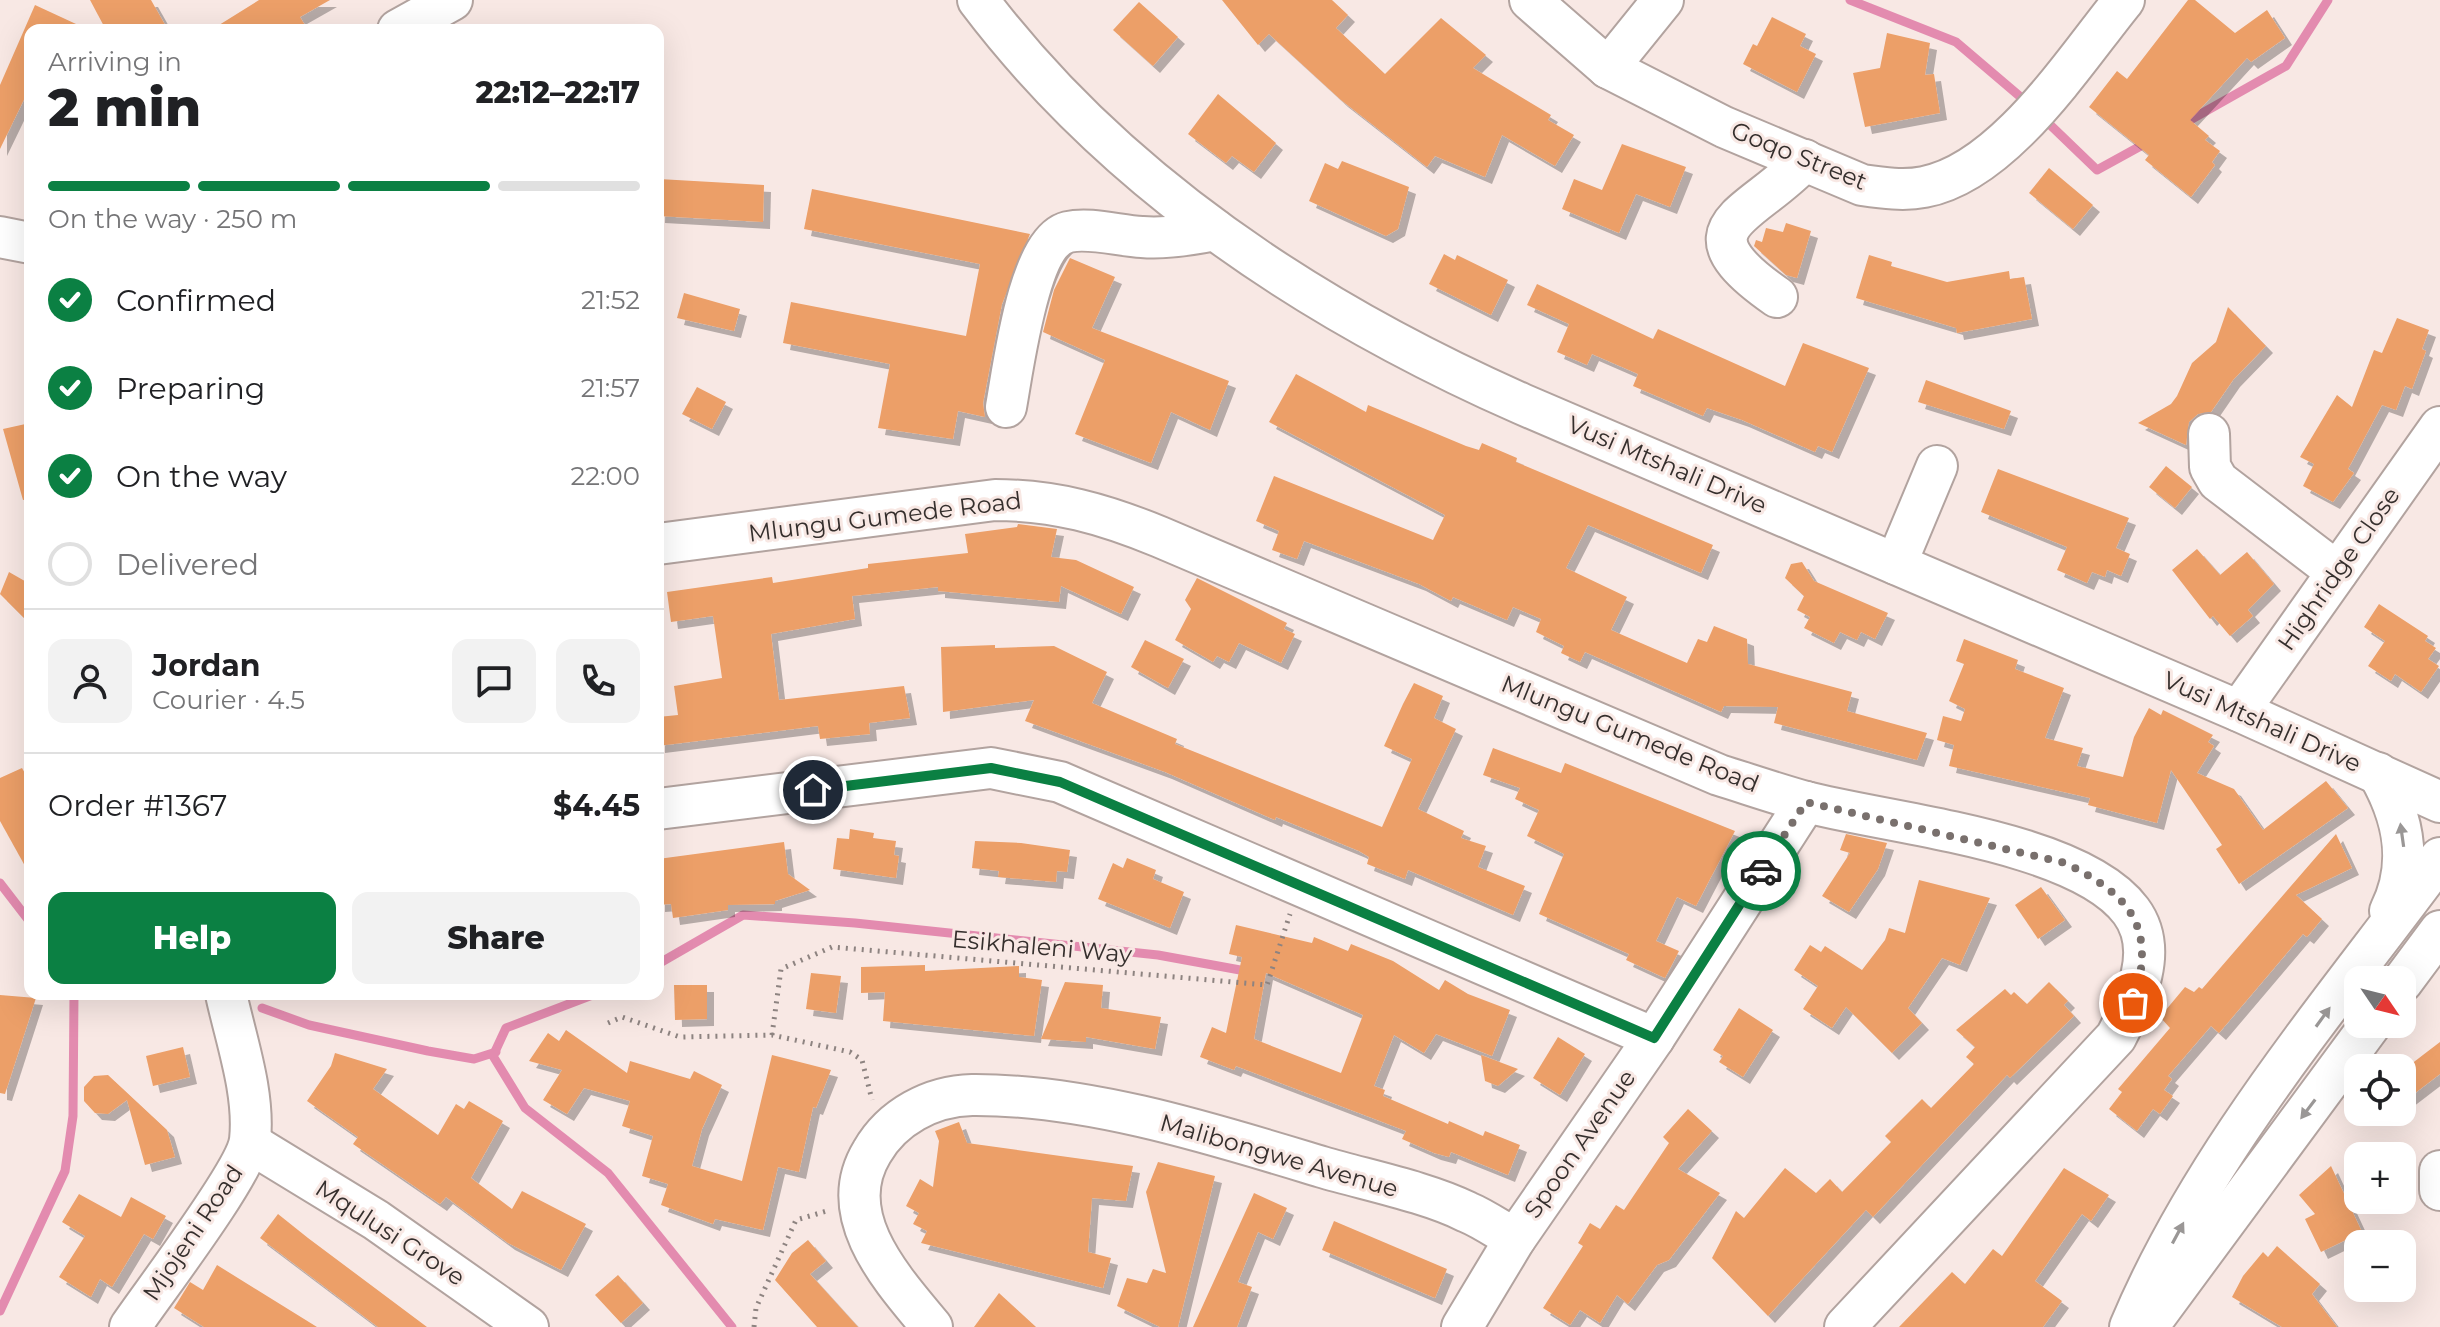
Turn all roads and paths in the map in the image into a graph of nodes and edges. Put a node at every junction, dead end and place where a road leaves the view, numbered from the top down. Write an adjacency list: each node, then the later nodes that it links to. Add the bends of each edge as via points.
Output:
1 (452, 0): 6 (street)
2 (978, 0): 9 (street, Vusi Mtshali Drive, via 1049,84 1126,158)
3 (1530, 0): 7 (street, Goqo Street)
4 (1663, 0): 7 (street)
5 (2124, 0): 8 (street, Goqo Street, via 2035,109 1996,149 1964,171 1926,187 1895,189 1862,185)
6 (409, 24)
7 (1608, 68): 8 (street, Goqo Street, via 1688,110)
8 (1805, 160): 12 (street, via 1738,214 1726,235 1737,267)
9 (1215, 230): 13 (street, via 1146,238 1069,232 1056,238 1024,309); 18 (street, Vusi Mtshali Drive, via 1316,299 1441,368)
10 (0, 237): 11 (street)
11 (24, 242)
12 (1777, 297)
13 (1006, 407)
14 (2440, 427): 19 (street, Highridge Close)
15 (2209, 434): 19 (street, via 2210,467 2218,481)
16 (1937, 466): 18 (street)
17 (664, 543): 22 (street, Mlungu Gumede Road, via 995,500 1070,505 1160,537 1719,775)
18 (1896, 564): 20 (street, Vusi Mtshali Drive)
19 (2337, 572): 20 (street, Highridge Close)
20 (2239, 711): 21 (street, Vusi Mtshali Drive)
21 (2378, 773): 23 (street, Vusi Mtshali Drive); 28 (street, one-way to 21, via 2394,902 2404,851 2395,802)
22 (1806, 802): 33 (street, Spoon Avenue); 46 (street, Mlungu Gumede Road, via 2065,863 2113,892 2133,912 2143,939 2144,970 2116,1037)
23 (2440, 802)
24 (664, 808): 26 (street, via 991,768 1060,782)
25 (2440, 858): 28 (street)
26 (1299, 887): 32 (path, Esikhaleni Way, via 1267,985 832,947 781,969); 33 (street)
27 (2439, 934): 29 (street)
28 (2364, 961): 47 (street, one-way to 28, via 2185,1218 2252,1113)
29 (2414, 966)
30 (227, 1000): 36 (street, Mjojeni Road, via 249,1105)
31 (608, 1023): 32 (path, via 622,1017 680,1037)
32 (772, 1035): 35 (path, via 850,1052 862,1060)
33 (1654, 1038): 40 (street, Spoon Avenue)
34 (2361, 1038): 48 (street, one-way to 48)
35 (885, 1130): 39 (street, Malibongwe Avenue, via 863,1166); 40 (street, Malibongwe Avenue, via 922,1105 970,1095 1054,1102 1190,1127 1466,1211)
36 (250, 1143): 41 (street, Mjojeni Road, via 235,1174); 42 (street, Mqulusi Grove, via 376,1220)
37 (2440, 1171): 38 (street)
38 (2440, 1190)
39 (858, 1204): 43 (path, via 796,1220); 44 (street, Malibongwe Avenue, via 870,1242)
40 (1515, 1239): 45 (street, Spoon Avenue)
41 (130, 1327)
42 (528, 1327)
43 (754, 1327)
44 (932, 1327)
45 (1462, 1327)
46 (1845, 1327)
47 (2130, 1327)
48 (2148, 1327)

